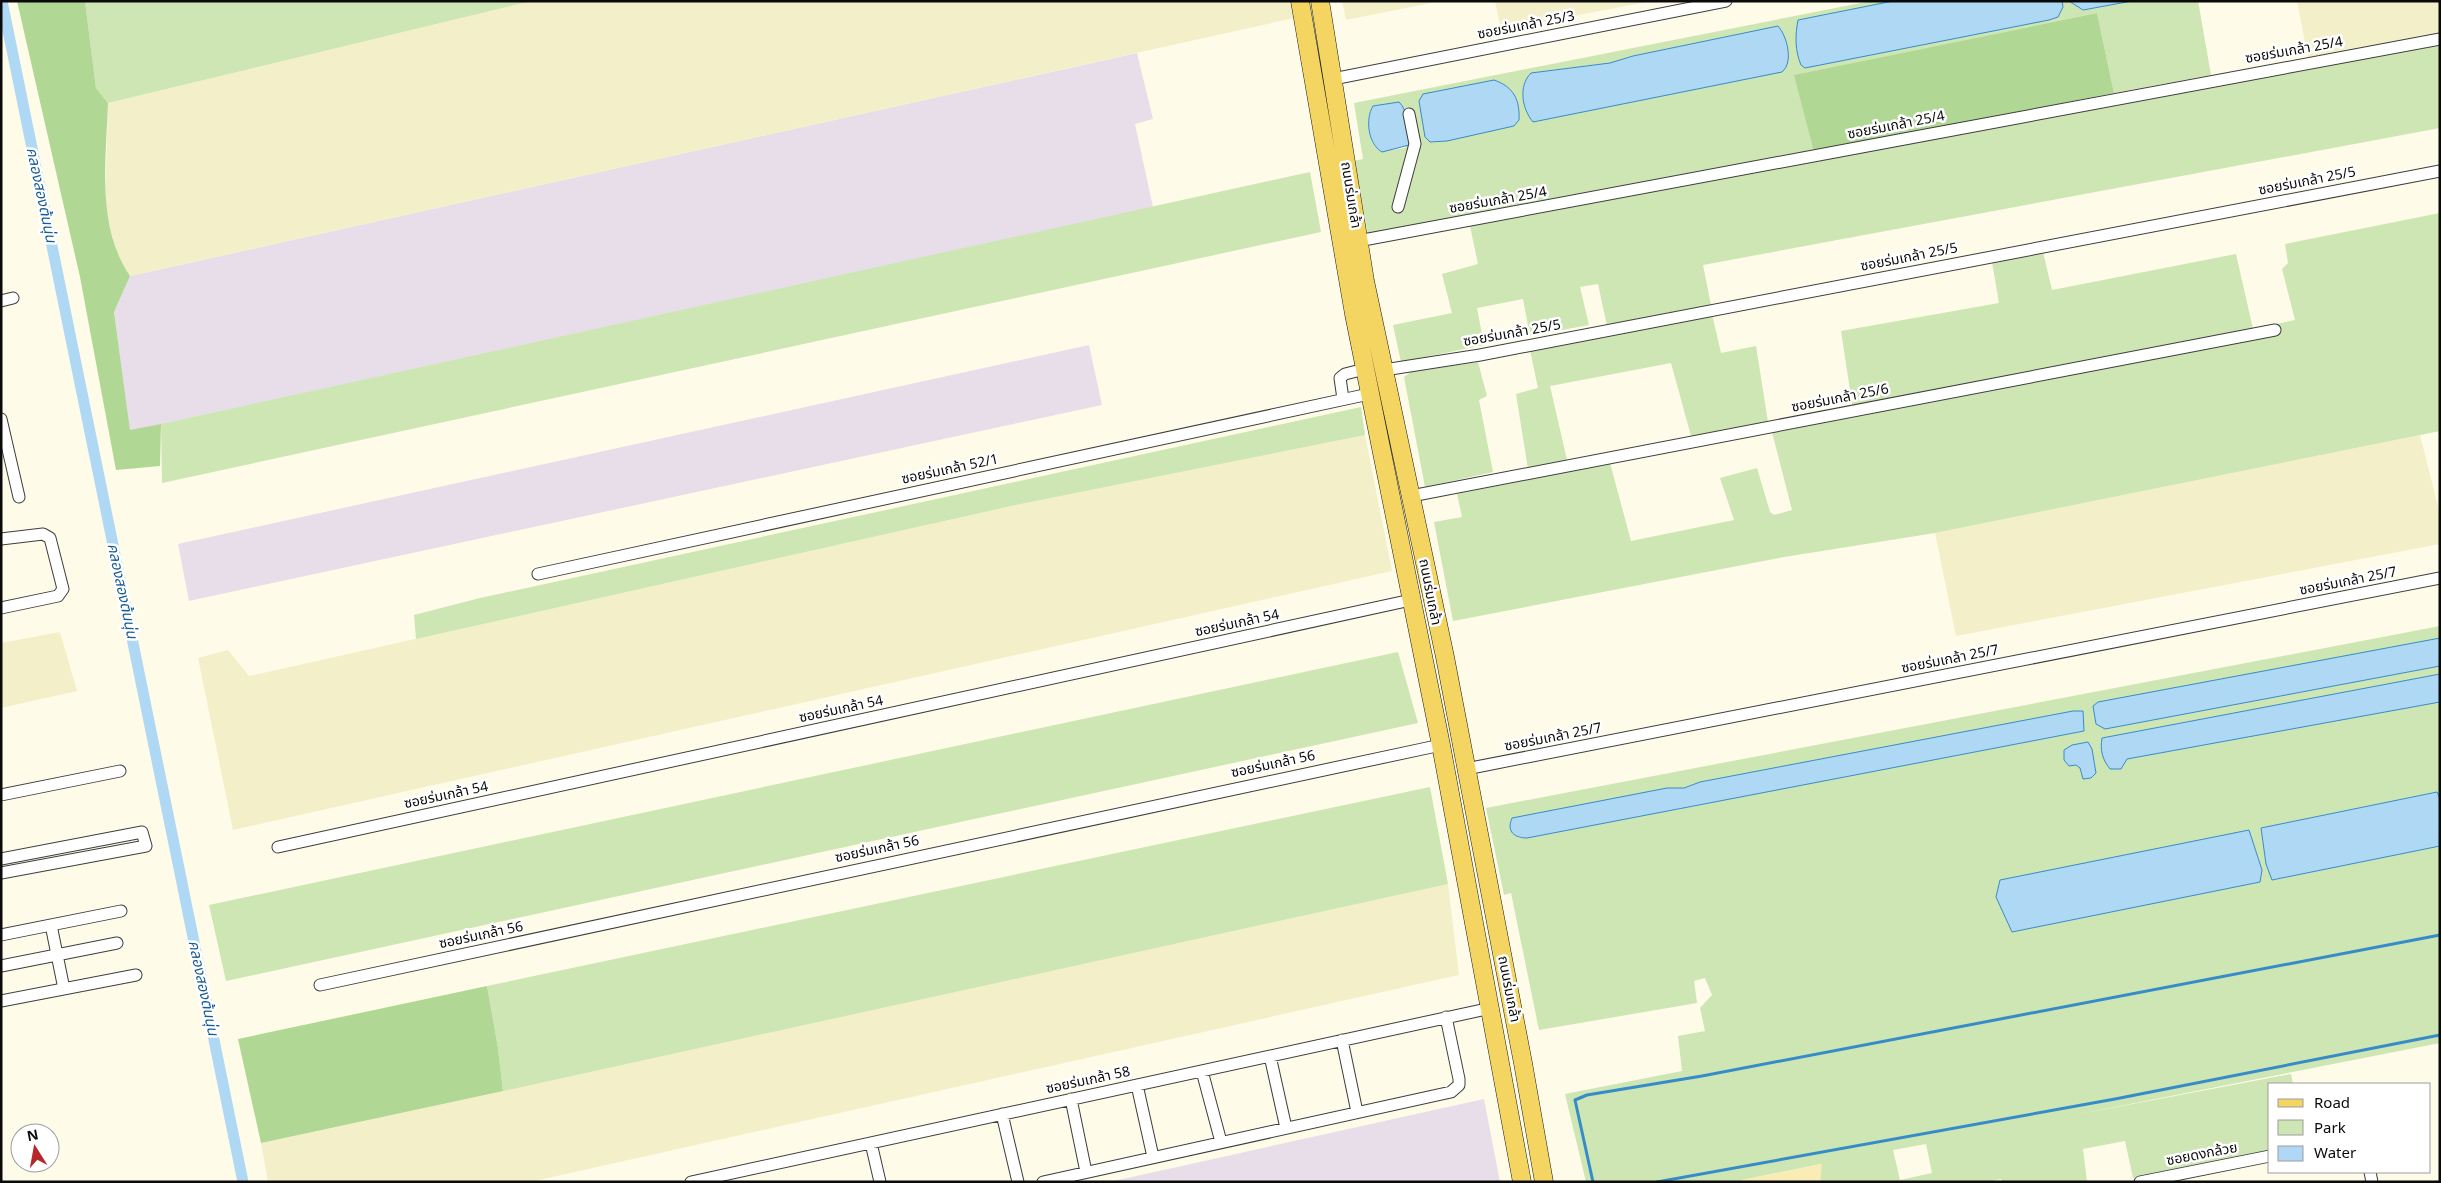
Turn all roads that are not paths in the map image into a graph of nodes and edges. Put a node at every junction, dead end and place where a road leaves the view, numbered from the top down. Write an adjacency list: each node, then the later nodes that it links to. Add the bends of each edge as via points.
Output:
1 (1300, 1): 13 (main road, ถนนร่มเกล้า)
2 (1320, 1): 5 (main road, ถนนร่มเกล้า)
3 (1726, 1): 5 (street, ซอยร่มเกล้า 25/3)
4 (2440, 39): 9 (street, ซอยร่มเกล้า 25/4)
5 (1332, 79): 9 (main road, ถนนร่มเกล้า)
6 (1409, 114): 8 (street, via 1415,144)
7 (2440, 171): 14 (street, ซอยร่มเกล้า 25/5, via 1480,355)
8 (1398, 207)
9 (1358, 241): 14 (main road, ถนนร่มเกล้า)
10 (13, 298): 11 (street)
11 (1, 301)
12 (2274, 330): 19 (street, ซอยร่มเกล้า 25/6)
13 (1365, 369): 15 (main road, ถนนร่มเกล้า); 16 (street, via 1340,378)
14 (1384, 370): 19 (main road, ถนนร่มเกล้า)
15 (1369, 394): 16 (street, ซอยร่มเกล้า 52/1); 24 (main road, ถนนร่มเกล้า)
16 (1343, 399): 22 (street, ซอยร่มเกล้า 52/1)
17 (1, 418): 18 (street)
18 (7, 473): 20 (street)
19 (1410, 496): 27 (main road, ถนนร่มเกล้า)
20 (19, 497)
21 (1, 539): 25 (street, via 43,534 50,538 63,589 58,596)
22 (538, 574)
23 (2440, 578): 27 (street, ซอยร่มเกล้า 25/7)
24 (1411, 600): 26 (main road, ถนนร่มเกล้า); 30 (street, ซอยร่มเกล้า 54)
25 (1, 608)
26 (1441, 745): 40 (street, ซอยร่มเกล้า 56); 43 (main road, ถนนร่มเกล้า)
27 (1466, 769): 53 (main road, ถนนร่มเกล้า)
28 (120, 771): 29 (street)
29 (1, 795)
30 (278, 847)
31 (1, 859): 32 (street, via 142,832 146,846)
32 (1, 873)
33 (122, 911): 34 (street)
34 (51, 925): 35 (street); 37 (street)
35 (1, 935)
36 (117, 944): 37 (street)
37 (57, 955): 38 (street); 41 (street)
38 (1, 966)
39 (136, 975): 41 (street)
40 (320, 984)
41 (64, 989): 42 (street)
42 (1, 1001)
43 (1491, 1008): 44 (street, ซอยร่มเกล้า 58); 63 (main road, ถนนร่มเกล้า)
44 (1446, 1018): 45 (street, ซอยร่มเกล้า 58); 50 (street, via 1459,1079 1456,1090)
45 (1342, 1040): 46 (street, ซอยร่มเกล้า 58); 50 (street)
46 (1270, 1056): 47 (street, ซอยร่มเกล้า 58); 52 (street)
47 (1202, 1071): 48 (street, ซอยร่มเกล้า 58); 54 (street)
48 (1136, 1085): 49 (street, ซอยร่มเกล้า 58); 57 (street)
49 (1071, 1099): 51 (street, ซอยร่มเกล้า 58); 58 (street)
50 (1357, 1112): 52 (street)
51 (1002, 1114): 55 (street, ซอยร่มเกล้า 58); 61 (street)
52 (1286, 1128): 54 (street)
53 (1534, 1134): 64 (main road, ถนนร่มเกล้า); 65 (main road)
54 (1221, 1142): 57 (street)
55 (871, 1143): 59 (street, ซอยร่มเกล้า 58); 60 (street)
56 (2268, 1156): 66 (street, ซอยดงกล้วย)
57 (1153, 1157): 58 (street)
58 (1086, 1172): 62 (street)
59 (691, 1182)
60 (880, 1182)
61 (1018, 1182)
62 (1043, 1182)
63 (1522, 1182)
64 (1544, 1182)
65 (1557, 1182)
66 (2140, 1182)

